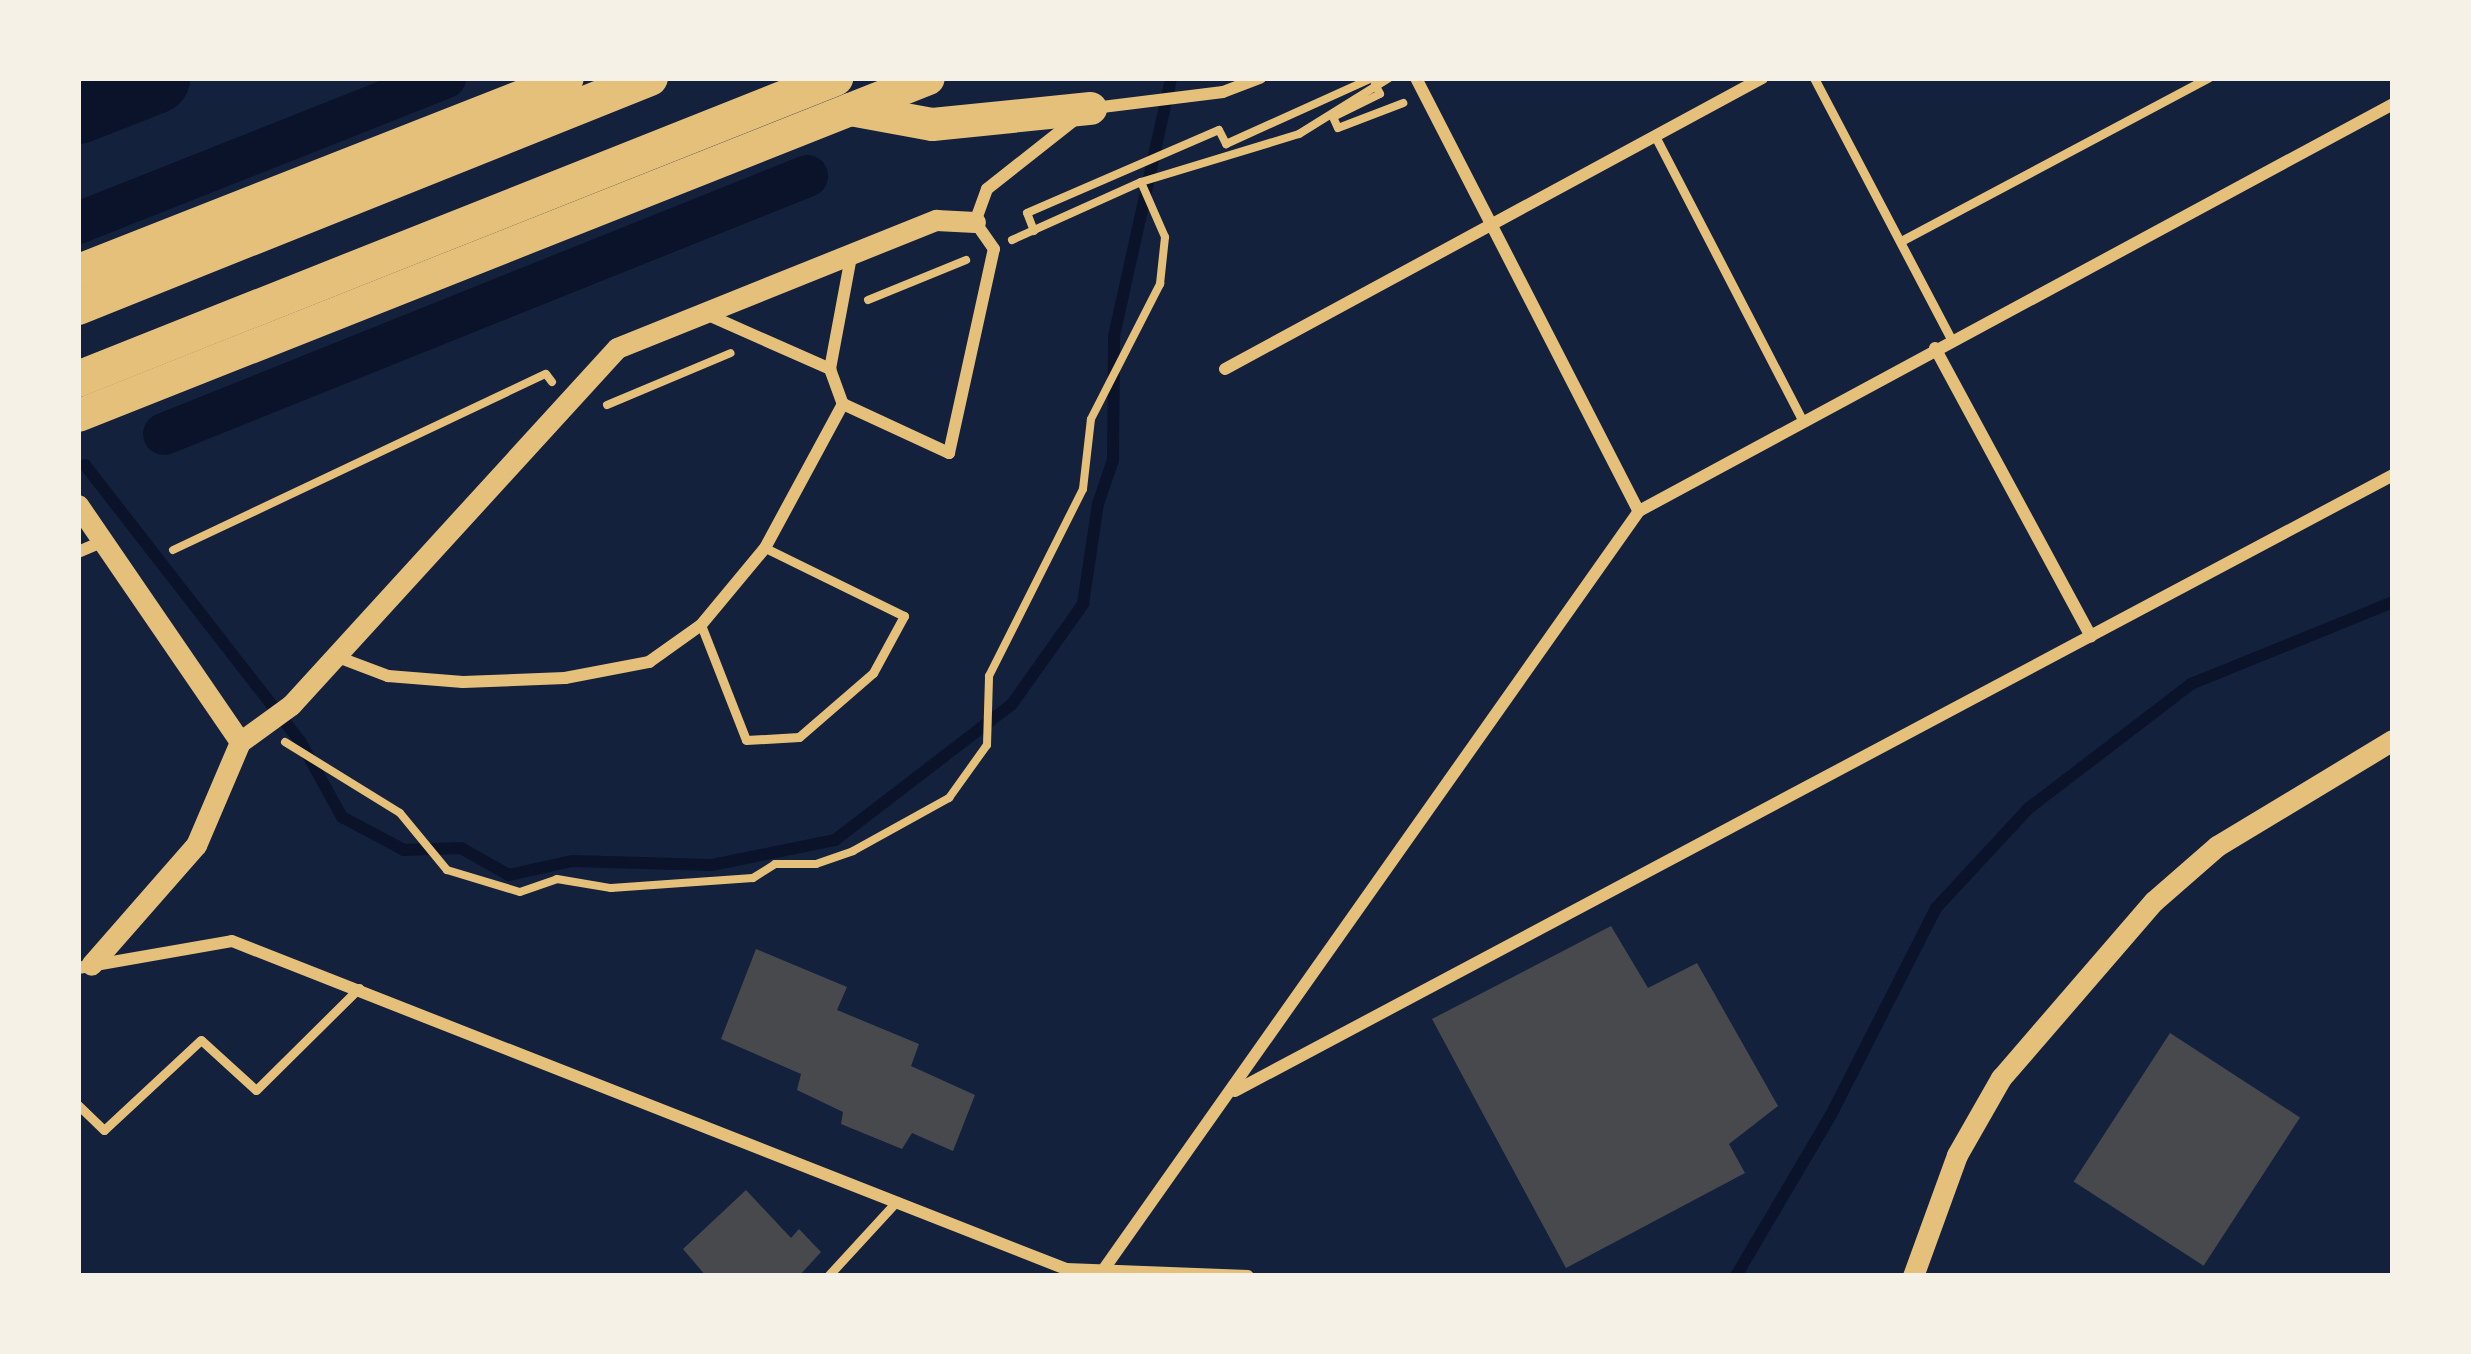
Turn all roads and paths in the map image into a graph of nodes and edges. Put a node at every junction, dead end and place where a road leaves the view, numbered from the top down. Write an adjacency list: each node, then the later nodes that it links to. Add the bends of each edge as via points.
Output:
1 (567, 78): 21 (highway)
2 (650, 78): 22 (highway)
3 (928, 78): 10 (highway)
4 (1260, 78): 13 (street, via 1223,92)
5 (1416, 78): 11 (street)
6 (1762, 78): 14 (street)
7 (1814, 78): 19 (lane)
8 (2207, 78): 19 (lane)
9 (1373, 80): 11 (path, via 1380,94 1333,117 1338,128); 18 (path, via 1226,145 1219,130 1027,213)
10 (842, 93): 13 (highway, via 932,124); 28 (highway); 30 (highway)
11 (1421, 96): 17 (street)
12 (2393, 104): 24 (street)
13 (1090, 108): 16 (street, via 987,190)
14 (1655, 136): 17 (street); 31 (lane)
15 (1141, 182): 41 (path, via 1165,237 1160,284 1091,419 1083,490 989,676 987,745 949,798 853,851 816,864 775,864 754,878 611,888 557,879 520,892 447,870 400,813)
16 (974, 222): 20 (street, via 936,220); 29 (street, via 994,249 949,453)
17 (1492, 226): 27 (street); 34 (street)
18 (1034, 231)
19 (1901, 241): 24 (lane)
20 (851, 257): 23 (street); 26 (street)
21 (78, 270)
22 (78, 307)
23 (705, 313): 26 (street); 40 (street, via 617,348)
24 (1951, 340): 25 (street)
25 (1935, 348): 31 (street); 39 (street)
26 (830, 369): 29 (street)
27 (1225, 369)
28 (78, 379)
29 (843, 404): 36 (street)
30 (78, 415)
31 (1802, 419): 34 (street)
32 (2393, 476): 39 (street)
33 (78, 505): 35 (street)
34 (1639, 511): 46 (street)
35 (101, 542): 37 (street); 43 (street)
36 (765, 548): 38 (street); 38 (lane, via 904,616 873,673 799,737 746,740)
37 (78, 552)
38 (701, 625): 40 (street, via 649,662 565,678 388,676)
39 (2091, 636): 46 (street)
40 (335, 656): 41 (street)
41 (263, 729): 43 (street)
42 (2393, 740): 52 (street, via 2217,846 2154,901 2001,1078 1957,1155)
43 (240, 742): 44 (street, via 196,845)
44 (84, 967): 45 (street, via 232,941)
45 (359, 988): 47 (lane, via 256,1090 201,1040 104,1130); 48 (street)
46 (1229, 1095): 50 (street)
47 (78, 1106)
48 (896, 1202): 49 (lane); 50 (street)
49 (828, 1276)
50 (1100, 1276): 51 (street)
51 (1248, 1276)
52 (1913, 1276)

